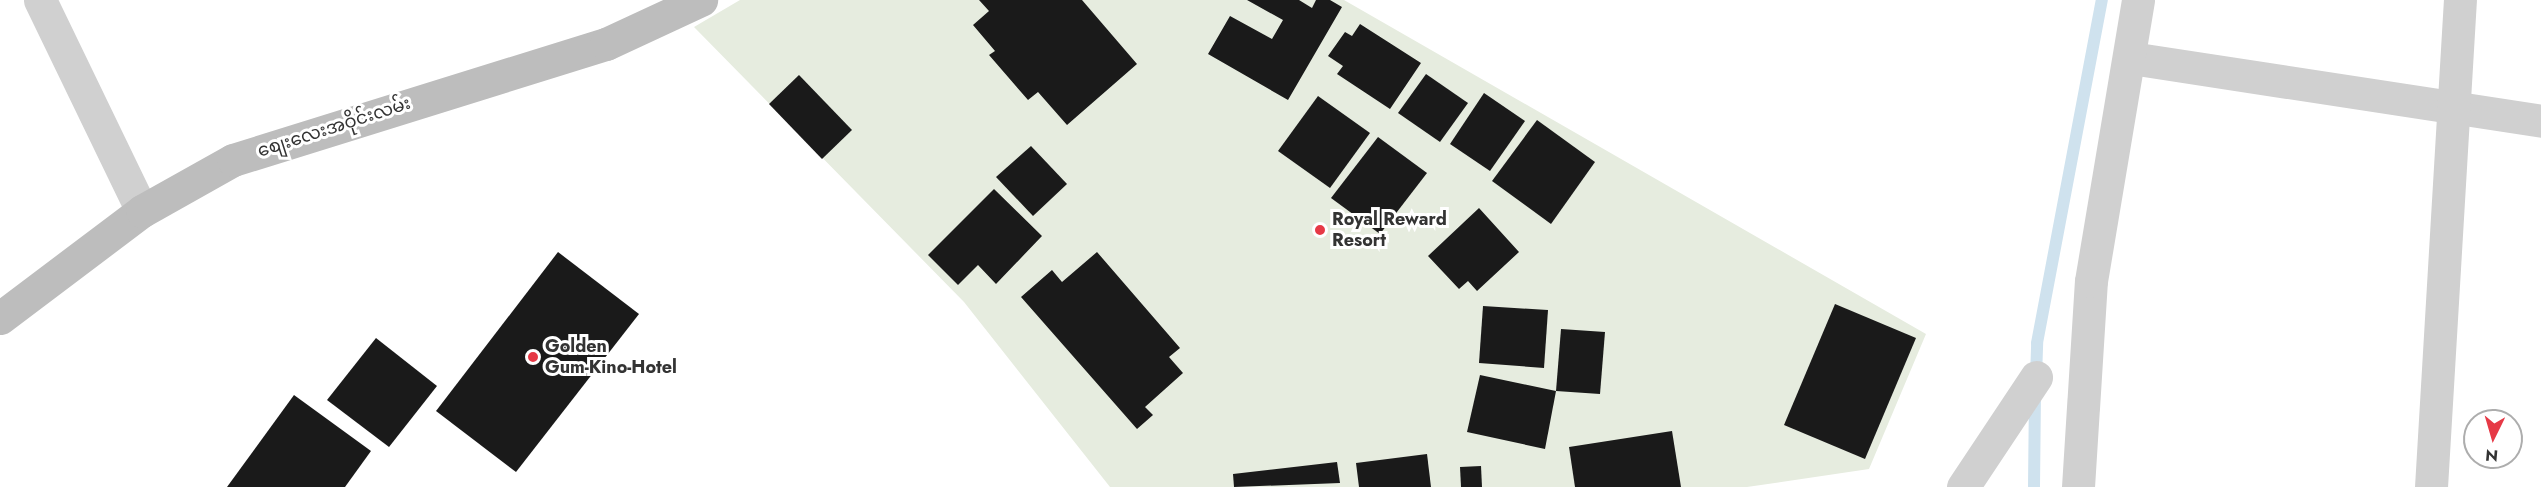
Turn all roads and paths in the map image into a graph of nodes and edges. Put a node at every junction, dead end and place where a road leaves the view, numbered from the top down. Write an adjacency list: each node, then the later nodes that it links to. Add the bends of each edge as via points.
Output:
1 (40, 0): 8 (street)
2 (701, 0): 8 (street, စျေးလေးအဝိုင်းလမ်း, via 606,44 233,160)
3 (2138, 0): 5 (street)
4 (2460, 0): 6 (street)
5 (2132, 58): 6 (street); 12 (street, via 2091,281)
6 (2453, 109): 7 (street); 13 (street)
7 (2541, 122)
8 (142, 211): 9 (street, စျေးလေးအဝိုင်းလမ်း)
9 (0, 318)
10 (2036, 377): 11 (street)
11 (1963, 487)
12 (2078, 487)
13 (2431, 487)

